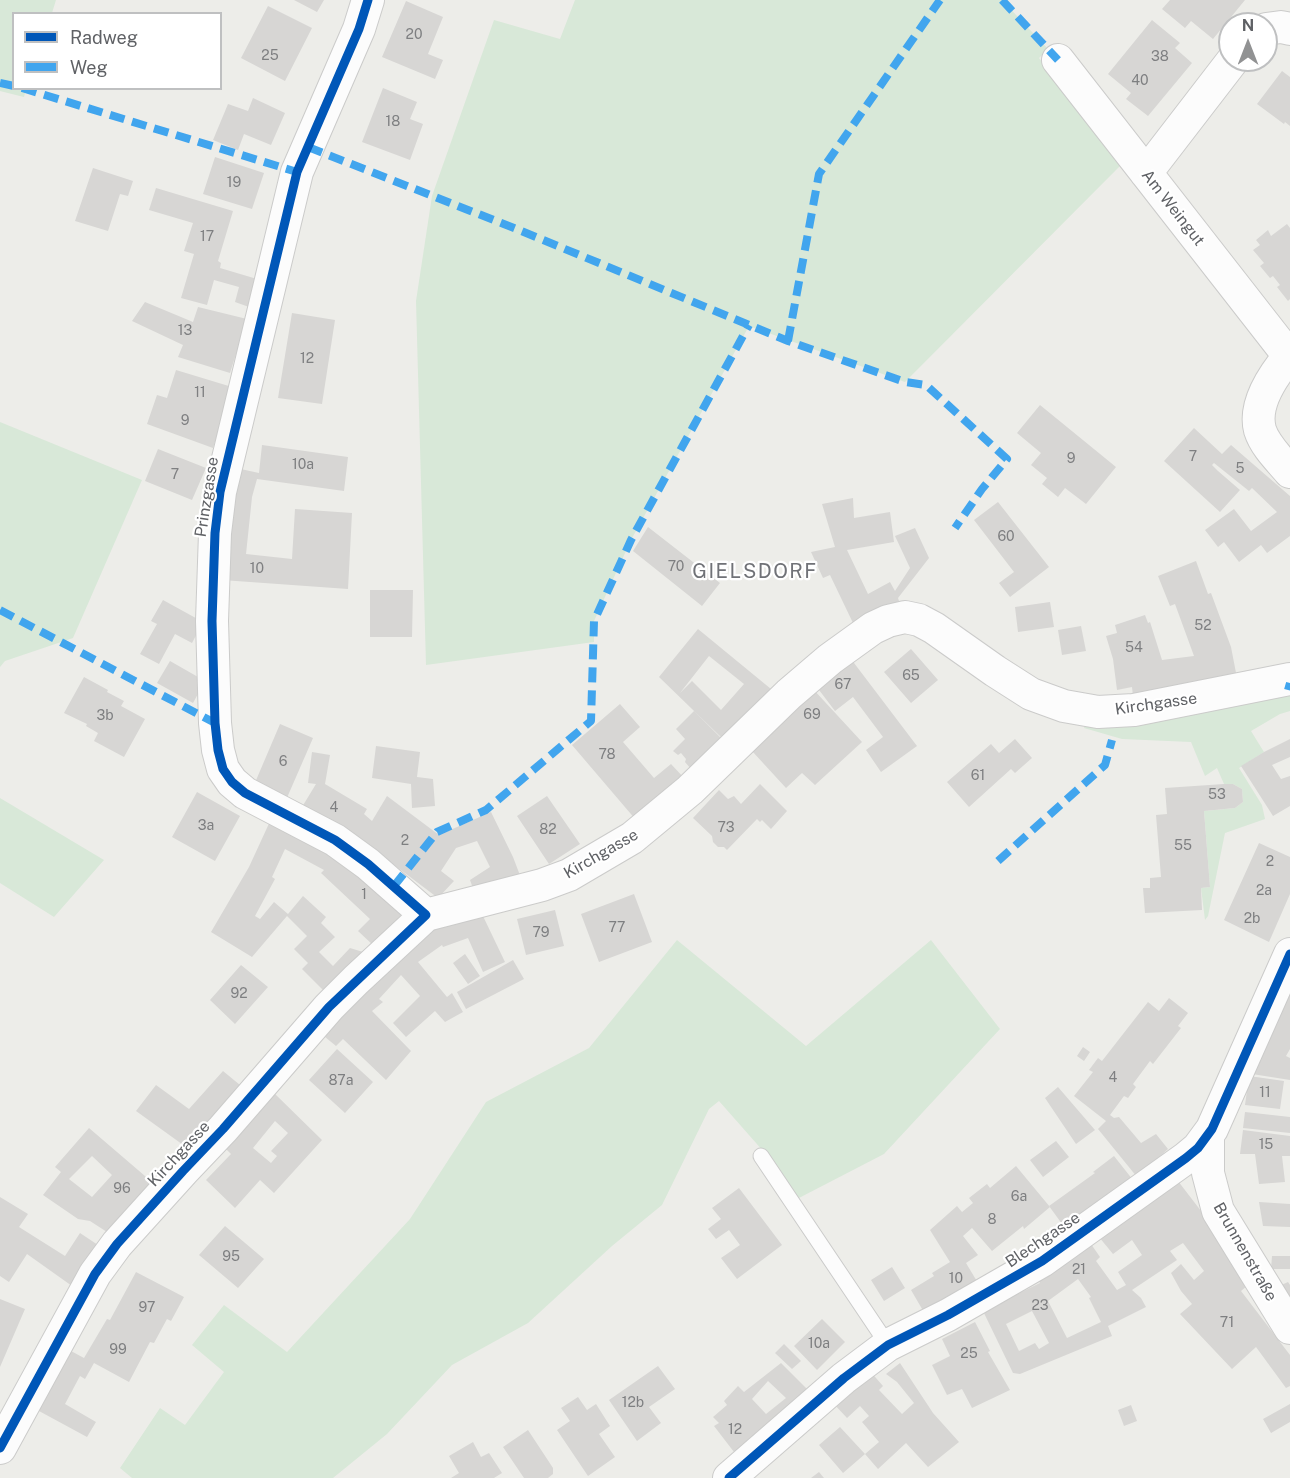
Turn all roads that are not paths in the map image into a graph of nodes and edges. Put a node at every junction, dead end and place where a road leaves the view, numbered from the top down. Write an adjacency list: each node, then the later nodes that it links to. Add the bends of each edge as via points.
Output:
1 (368, 0): 8 (street, Prinzgasse, via 297,172 220,492 212,584 215,723 223,769 232,782 245,793 335,840)
2 (1058, 60): 4 (street, Am Weingut)
3 (1224, 72): 4 (street)
4 (1146, 173): 5 (street, Am Weingut)
5 (1289, 355): 6 (street, via 1266,390 1259,422 1263,437)
6 (1290, 472)
7 (1290, 679): 8 (street, Kirchgasse, via 1134,710 1098,712 1064,706 1031,694 920,620 888,621 830,658 667,811 617,849 569,875)
8 (426, 915): 14 (street, Kirchgasse, via 328,1007 117,1244 91,1281)
9 (1290, 954): 10 (street, Blechgasse)
10 (1208, 1136): 12 (street, Brunnenstraße, via 1208,1173 1218,1211); 13 (street, Blechgasse, via 1186,1158 1042,1261)
11 (761, 1156): 13 (lane)
12 (1290, 1328)
13 (888, 1345): 15 (street, Blechgasse)
14 (0, 1448)
15 (729, 1478)

